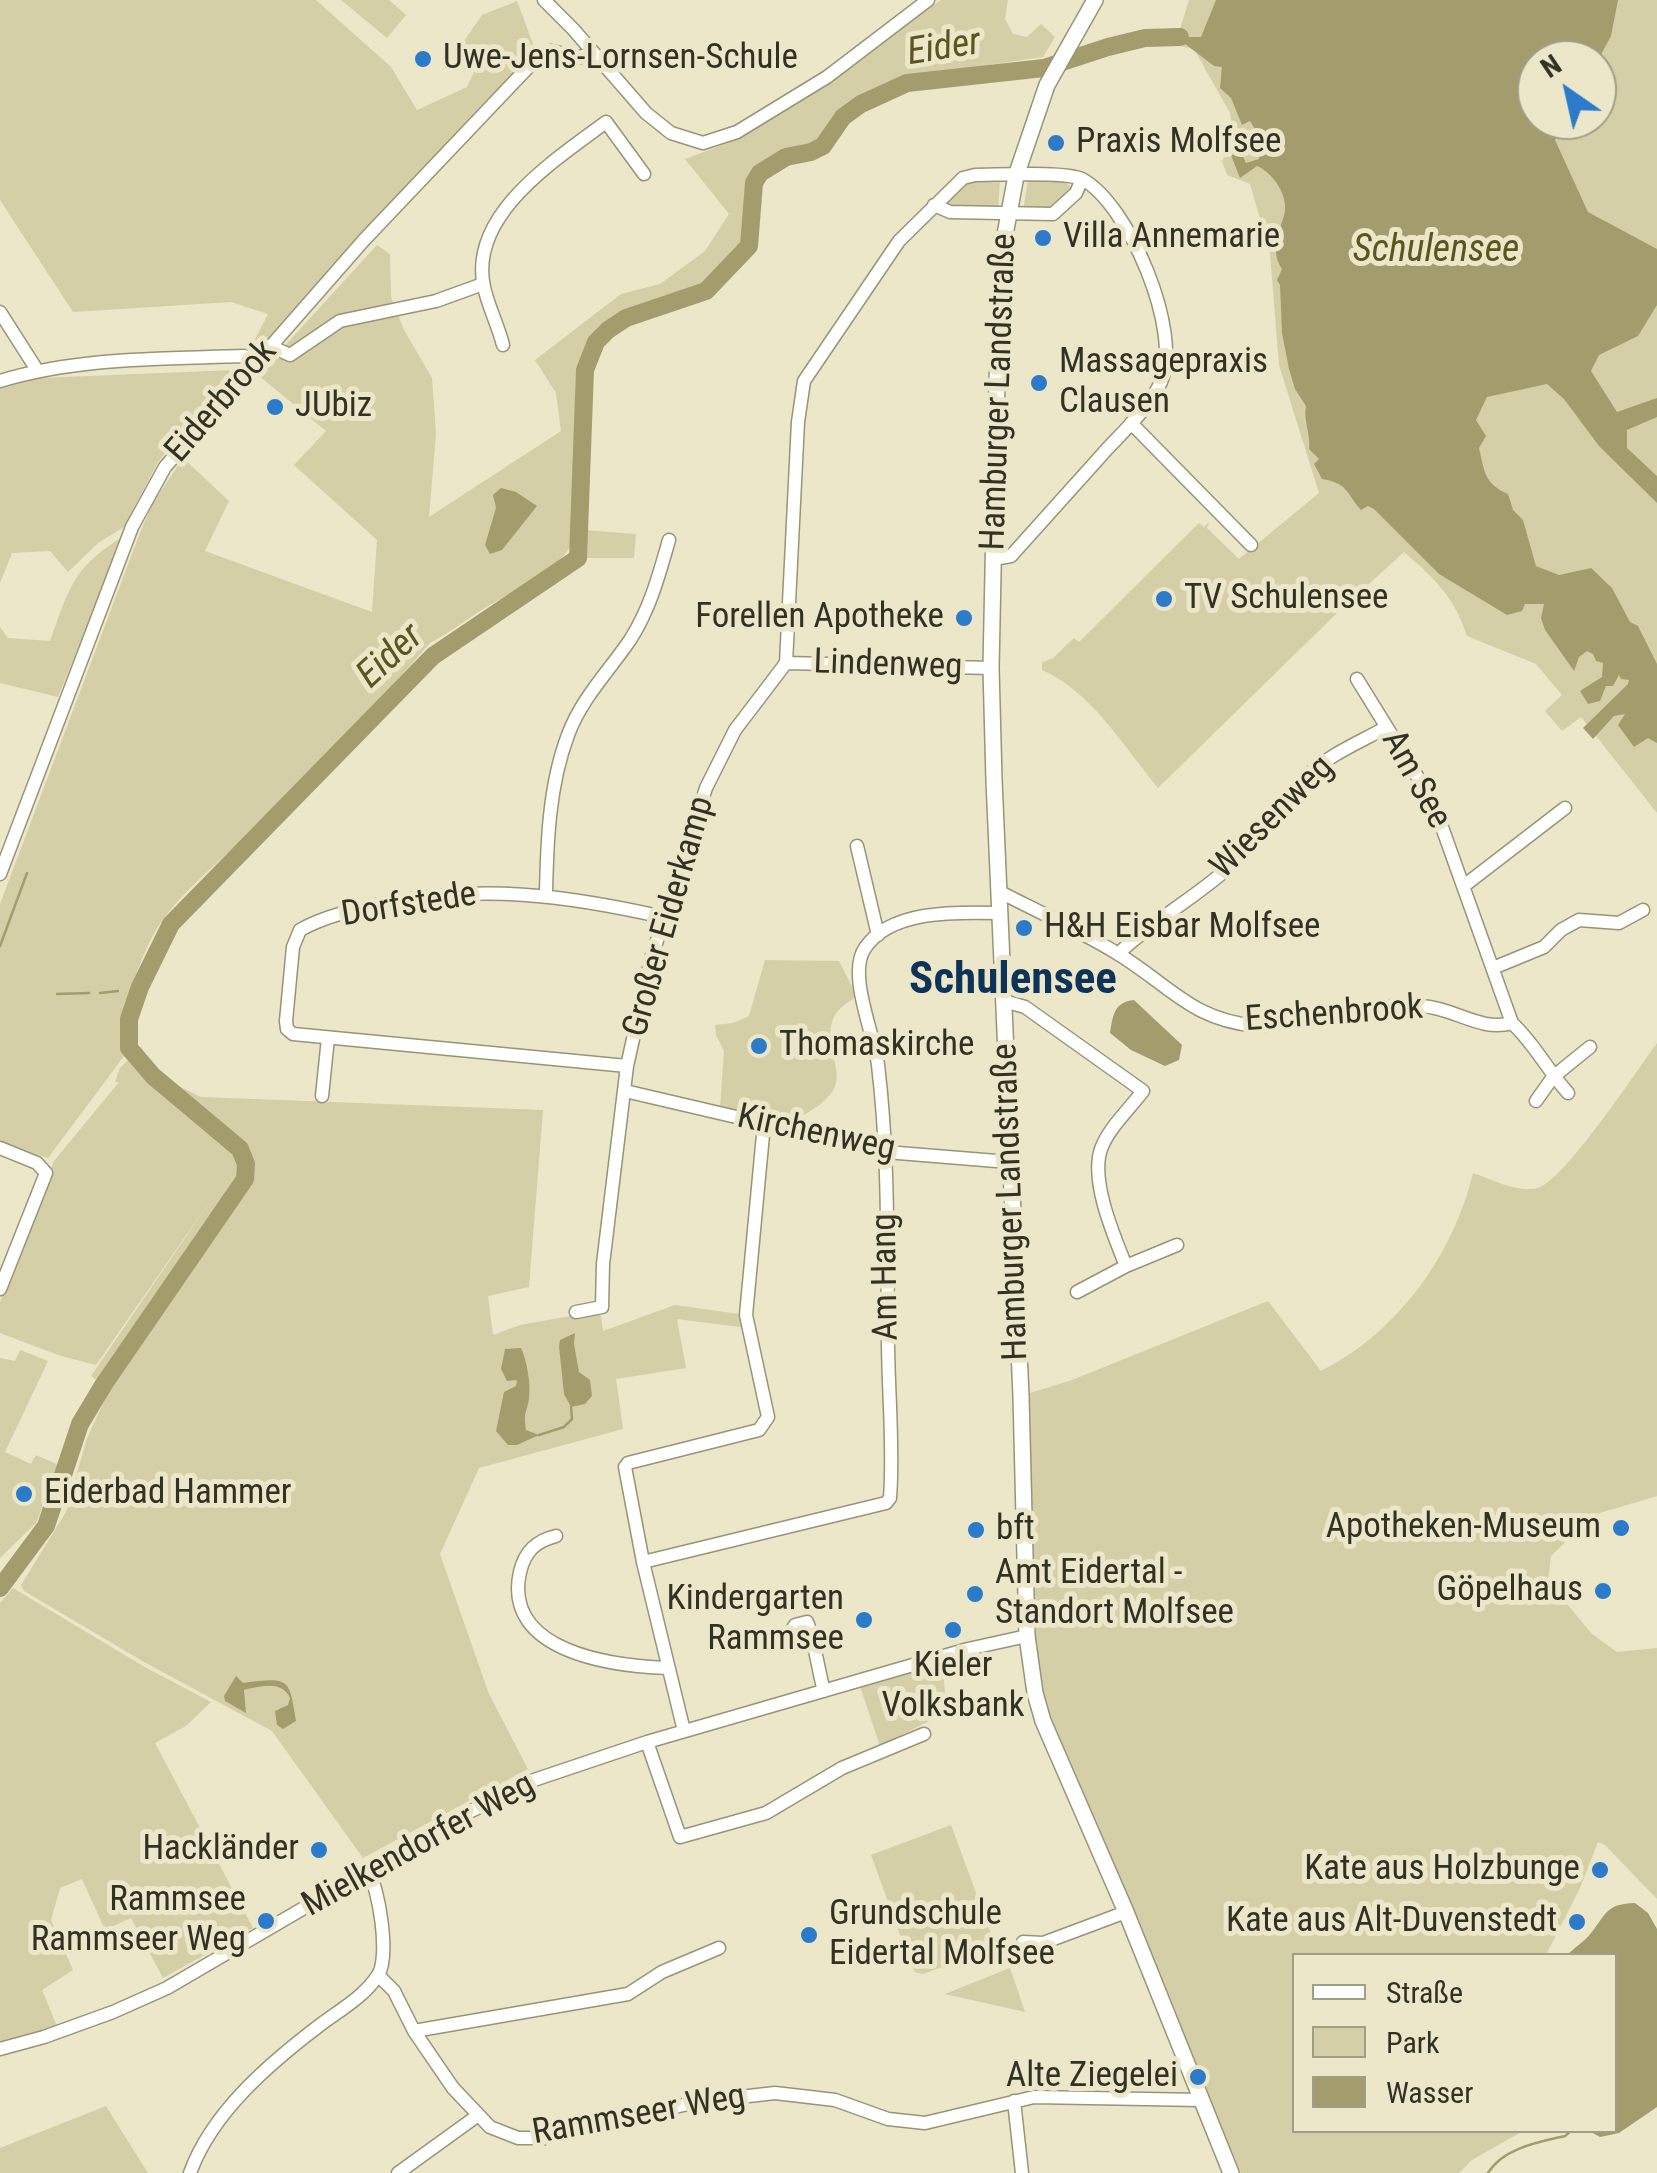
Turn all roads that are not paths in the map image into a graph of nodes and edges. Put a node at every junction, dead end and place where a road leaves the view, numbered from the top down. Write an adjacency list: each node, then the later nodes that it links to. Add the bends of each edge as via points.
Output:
1 (544, 0): 4 (street)
2 (928, 0): 4 (street, via 840,68 715,141 688,141 660,125)
3 (1094, 0): 6 (main road, Hamburger Landstraße, via 1046,85)
4 (593, 53): 13 (street, Eiderbrook, via 550,51 535,60)
5 (644, 174): 10 (street, via 606,122 536,175 498,219 484,251)
6 (1016, 176): 7 (street); 8 (street, via 970,176); 9 (main road, Hamburger Landstraße)
7 (1082, 179): 9 (street, via 1052,214); 17 (street, via 1133,242 1167,333 1162,380)
8 (934, 206): 9 (street); 21 (street, via 899,240 801,390)
9 (1008, 215): 20 (main road, Hamburger Landstraße)
10 (483, 284): 12 (street); 13 (street, via 340,321 290,355)
11 (0, 312): 15 (street)
12 (503, 345)
13 (270, 346): 14 (street, Eiderbrook)
14 (257, 360): 15 (street, via 85,362); 27 (street, Eiderbrook, via 145,500)
15 (36, 370): 16 (street)
16 (0, 381)
17 (1131, 423): 19 (street); 20 (street, via 1011,556)
18 (669, 540): 30 (street, via 648,608 568,733 552,812)
19 (1252, 546)
20 (994, 559): 22 (main road, Hamburger Landstraße)
21 (786, 663): 22 (street, Lindenweg); 33 (street, Großer Eiderkamp, via 736,730 706,788)
22 (991, 668): 29 (main road, Hamburger Landstraße)
23 (1356, 679): 24 (street, Am See)
24 (1385, 728): 28 (street, Am See, via 1433,802); 35 (street, Wiesenweg, via 1309,775 1226,870)
25 (1565, 807): 28 (street)
26 (858, 846): 34 (street)
27 (0, 874)
28 (1465, 885): 36 (street, Am See)
29 (998, 891): 32 (main road, Hamburger Landstraße); 35 (street, Eschenbrook)
30 (546, 894): 33 (street, Dorfstede); 39 (street, Dorfstede, via 444,894 352,910 300,930 287,1029)
31 (1643, 910): 36 (street, via 1619,922 1579,920 1544,947)
32 (1000, 913): 34 (street, via 918,916); 37 (main road, Hamburger Landstraße)
33 (663, 916): 41 (street, Großer Eiderkamp)
34 (878, 936): 49 (street, Am Hang, via 864,949 858,970 878,1060)
35 (1118, 954): 38 (street, Eschenbrook, via 1191,1007 1236,1024 1420,1006 1448,1010 1483,1027)
36 (1493, 968): 38 (street, Am See)
37 (1004, 1001): 50 (main road, Hamburger Landstraße); 52 (street, via 1025,1006 1144,1091 1102,1147 1099,1163)
38 (1512, 1023): 42 (street)
39 (328, 1038): 41 (street, Dorfstede); 45 (street)
40 (1590, 1048): 42 (street)
41 (627, 1066): 43 (street, Großer Eiderkamp)
42 (1553, 1077): 44 (street); 46 (street)
43 (625, 1091): 47 (street, Kirchenweg); 55 (street, Großer Eiderkamp, via 602,1308)
44 (1568, 1093)
45 (322, 1096)
46 (1536, 1100)
47 (764, 1124): 49 (street, Kirchenweg); 57 (street, via 746,1315 768,1418 760,1430 628,1463)
48 (0, 1148): 53 (street, via 46,1173)
49 (886, 1152): 50 (street, Kirchenweg); 57 (street, Am Hang, via 890,1498)
50 (1009, 1162): 58 (main road, Hamburger Landstraße)
51 (1177, 1245): 52 (street)
52 (1126, 1266): 54 (street)
53 (0, 1289)
54 (1077, 1292)
55 (576, 1312)
56 (556, 1536): 60 (street, via 532,1548 520,1574 520,1603 533,1628 558,1648)
57 (643, 1562): 60 (street)
58 (1027, 1636): 61 (street, Mielkendorfer Weg); 66 (main road, Hamburger Landstraße, via 1044,1721)
59 (810, 1641): 61 (street)
60 (668, 1668): 62 (street)
61 (824, 1692): 62 (street, Mielkendorfer Weg)
62 (684, 1731): 64 (street, Mielkendorfer Weg)
63 (924, 1734): 64 (street, via 842,1768 766,1813 680,1836)
64 (647, 1742): 65 (street, Mielkendorfer Weg, via 496,1797)
65 (368, 1870): 69 (street, via 382,1936); 71 (street, Mielkendorfer Weg, via 167,1988)
66 (1126, 1912): 67 (street, via 1044,1943); 72 (main road, Hamburger Landstraße)
67 (1022, 1942)
68 (719, 1948): 70 (street, via 628,1994)
69 (378, 1975): 70 (street, Rammseer Weg); 75 (street, via 222,2116)
70 (414, 2031): 74 (street, Rammseer Weg)
71 (0, 2049)
72 (1201, 2100): 73 (street, Rammseer Weg); 78 (main road, Hamburger Landstraße)
73 (1014, 2101): 74 (street, Rammseer Weg, via 906,2122 835,2100 776,2093 696,2102 534,2139 500,2132); 77 (street)
74 (477, 2116): 76 (street)
75 (190, 2173)
76 (398, 2173)
77 (1022, 2173)
78 (1231, 2173)

